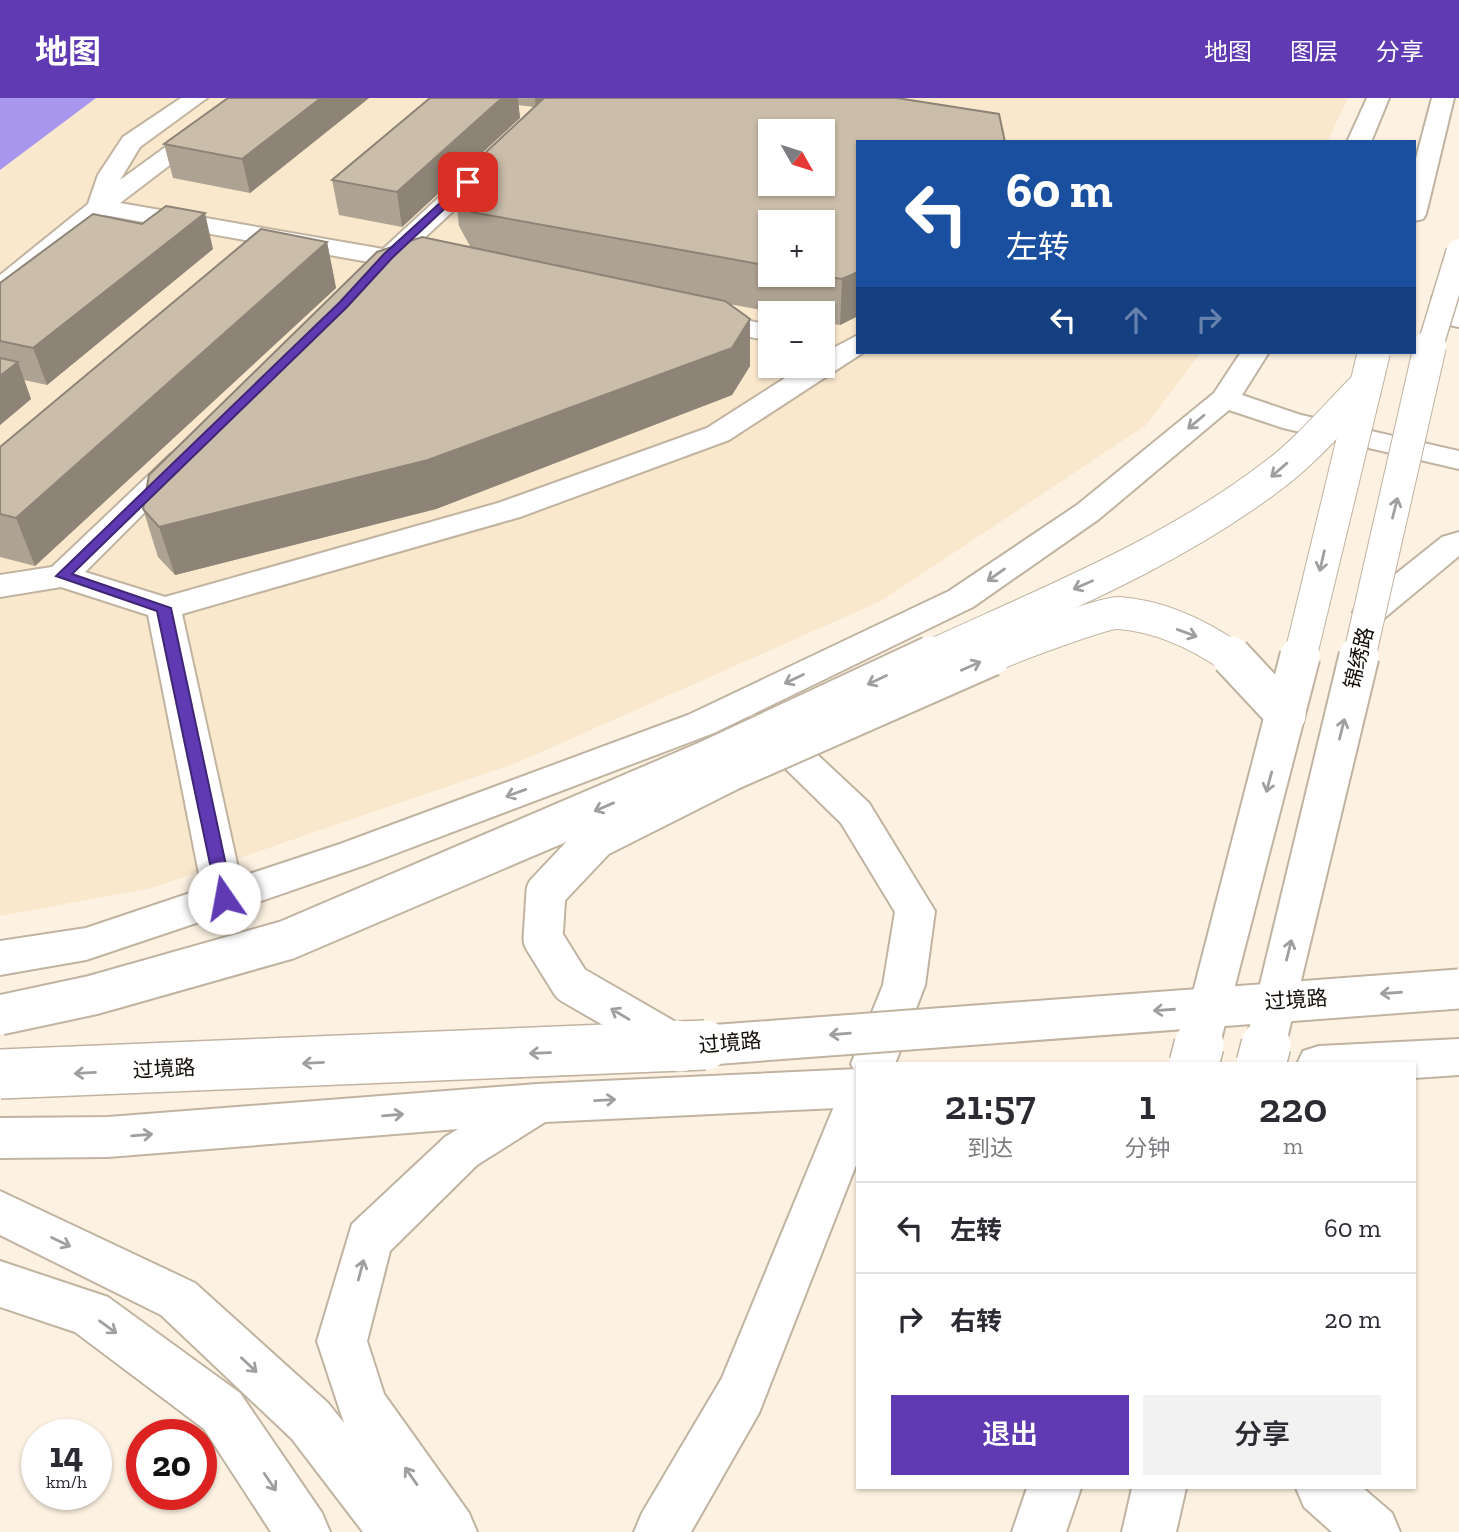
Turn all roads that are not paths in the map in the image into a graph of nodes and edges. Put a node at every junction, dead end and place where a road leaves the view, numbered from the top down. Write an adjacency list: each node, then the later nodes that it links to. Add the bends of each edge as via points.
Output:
1 (196, 98): 8 (main road, via 131,142 110,175)
2 (247, 98): 8 (main road)
3 (564, 98): 10 (main road)
4 (1378, 98): 6 (main road)
5 (1443, 98): 7 (main road)
6 (1360, 140)
7 (1416, 206)
8 (99, 207): 10 (main road); 12 (main road)
9 (1459, 252): 14 (main road, 锦绣路, bridge)
10 (388, 256): 11 (main road); 13 (main road)
11 (456, 270)
12 (0, 288)
13 (352, 295)
14 (1452, 308): 28 (main road, 锦绣路, one-way to 14, bridge, via 1433,333)
15 (674, 314): 16 (main road)
16 (758, 331)
17 (843, 345): 27 (main road, via 718,434 509,510)
18 (1254, 354): 21 (main road)
19 (1373, 354): 20 (main road, bridge)
20 (1363, 388): 30 (main road, one-way to 30, bridge); 34 (main road, one-way to 34, bridge, via 1278,472 1209,522 1113,572 706,761 287,940 93,995)
21 (1224, 398): 23 (main road, via 1293,422); 29 (main road, one-way to 29, via 1088,512 961,599)
22 (203, 440): 25 (main road)
23 (1459, 460)
24 (1459, 542): 28 (main road)
25 (62, 576): 26 (main road); 27 (main road)
26 (0, 586)
27 (164, 608): 31 (main road)
28 (1370, 612): 39 (main road, 锦绣路, one-way to 28, bridge)
29 (741, 705): 31 (main road, one-way to 31, via 522,791); 37 (main road, via 855,813 915,911 904,985)
30 (1286, 715): 35 (main road, one-way to 30, bridge, via 571,984 543,939 546,892 597,838 730,771 1006,650 1118,613 1205,639 1236,660); 38 (main road, one-way to 38, bridge)
31 (224, 898): 32 (main road, via 86,944)
32 (0, 958)
33 (1459, 989): 35 (main road, 过境路, one-way to 35, bridge)
34 (0, 1015)
35 (680, 1047): 41 (main road, 过境路, one-way to 41, bridge)
36 (1459, 1057): 40 (main road)
37 (874, 1062)
38 (1195, 1062)
39 (1261, 1062)
40 (1359, 1062)
41 (0, 1074)
42 (856, 1088): 43 (main road, one-way to 42)
43 (537, 1103): 45 (main road, one-way to 43, via 108,1138); 53 (main road, one-way to 43, via 363,1408 342,1340 369,1240 461,1151)
44 (856, 1106): 54 (main road, via 741,1395)
45 (0, 1138)
46 (0, 1212): 52 (main road, one-way to 52, via 178,1299 310,1421)
47 (0, 1284): 51 (main road, one-way to 51, via 90,1314 222,1411)
48 (1054, 1489): 55 (main road)
49 (1159, 1489): 56 (main road)
50 (1324, 1489): 57 (main road)
51 (303, 1532)
52 (397, 1532)
53 (450, 1532)
54 (661, 1532)
55 (1039, 1532)
56 (1149, 1532)
57 (1373, 1532)

